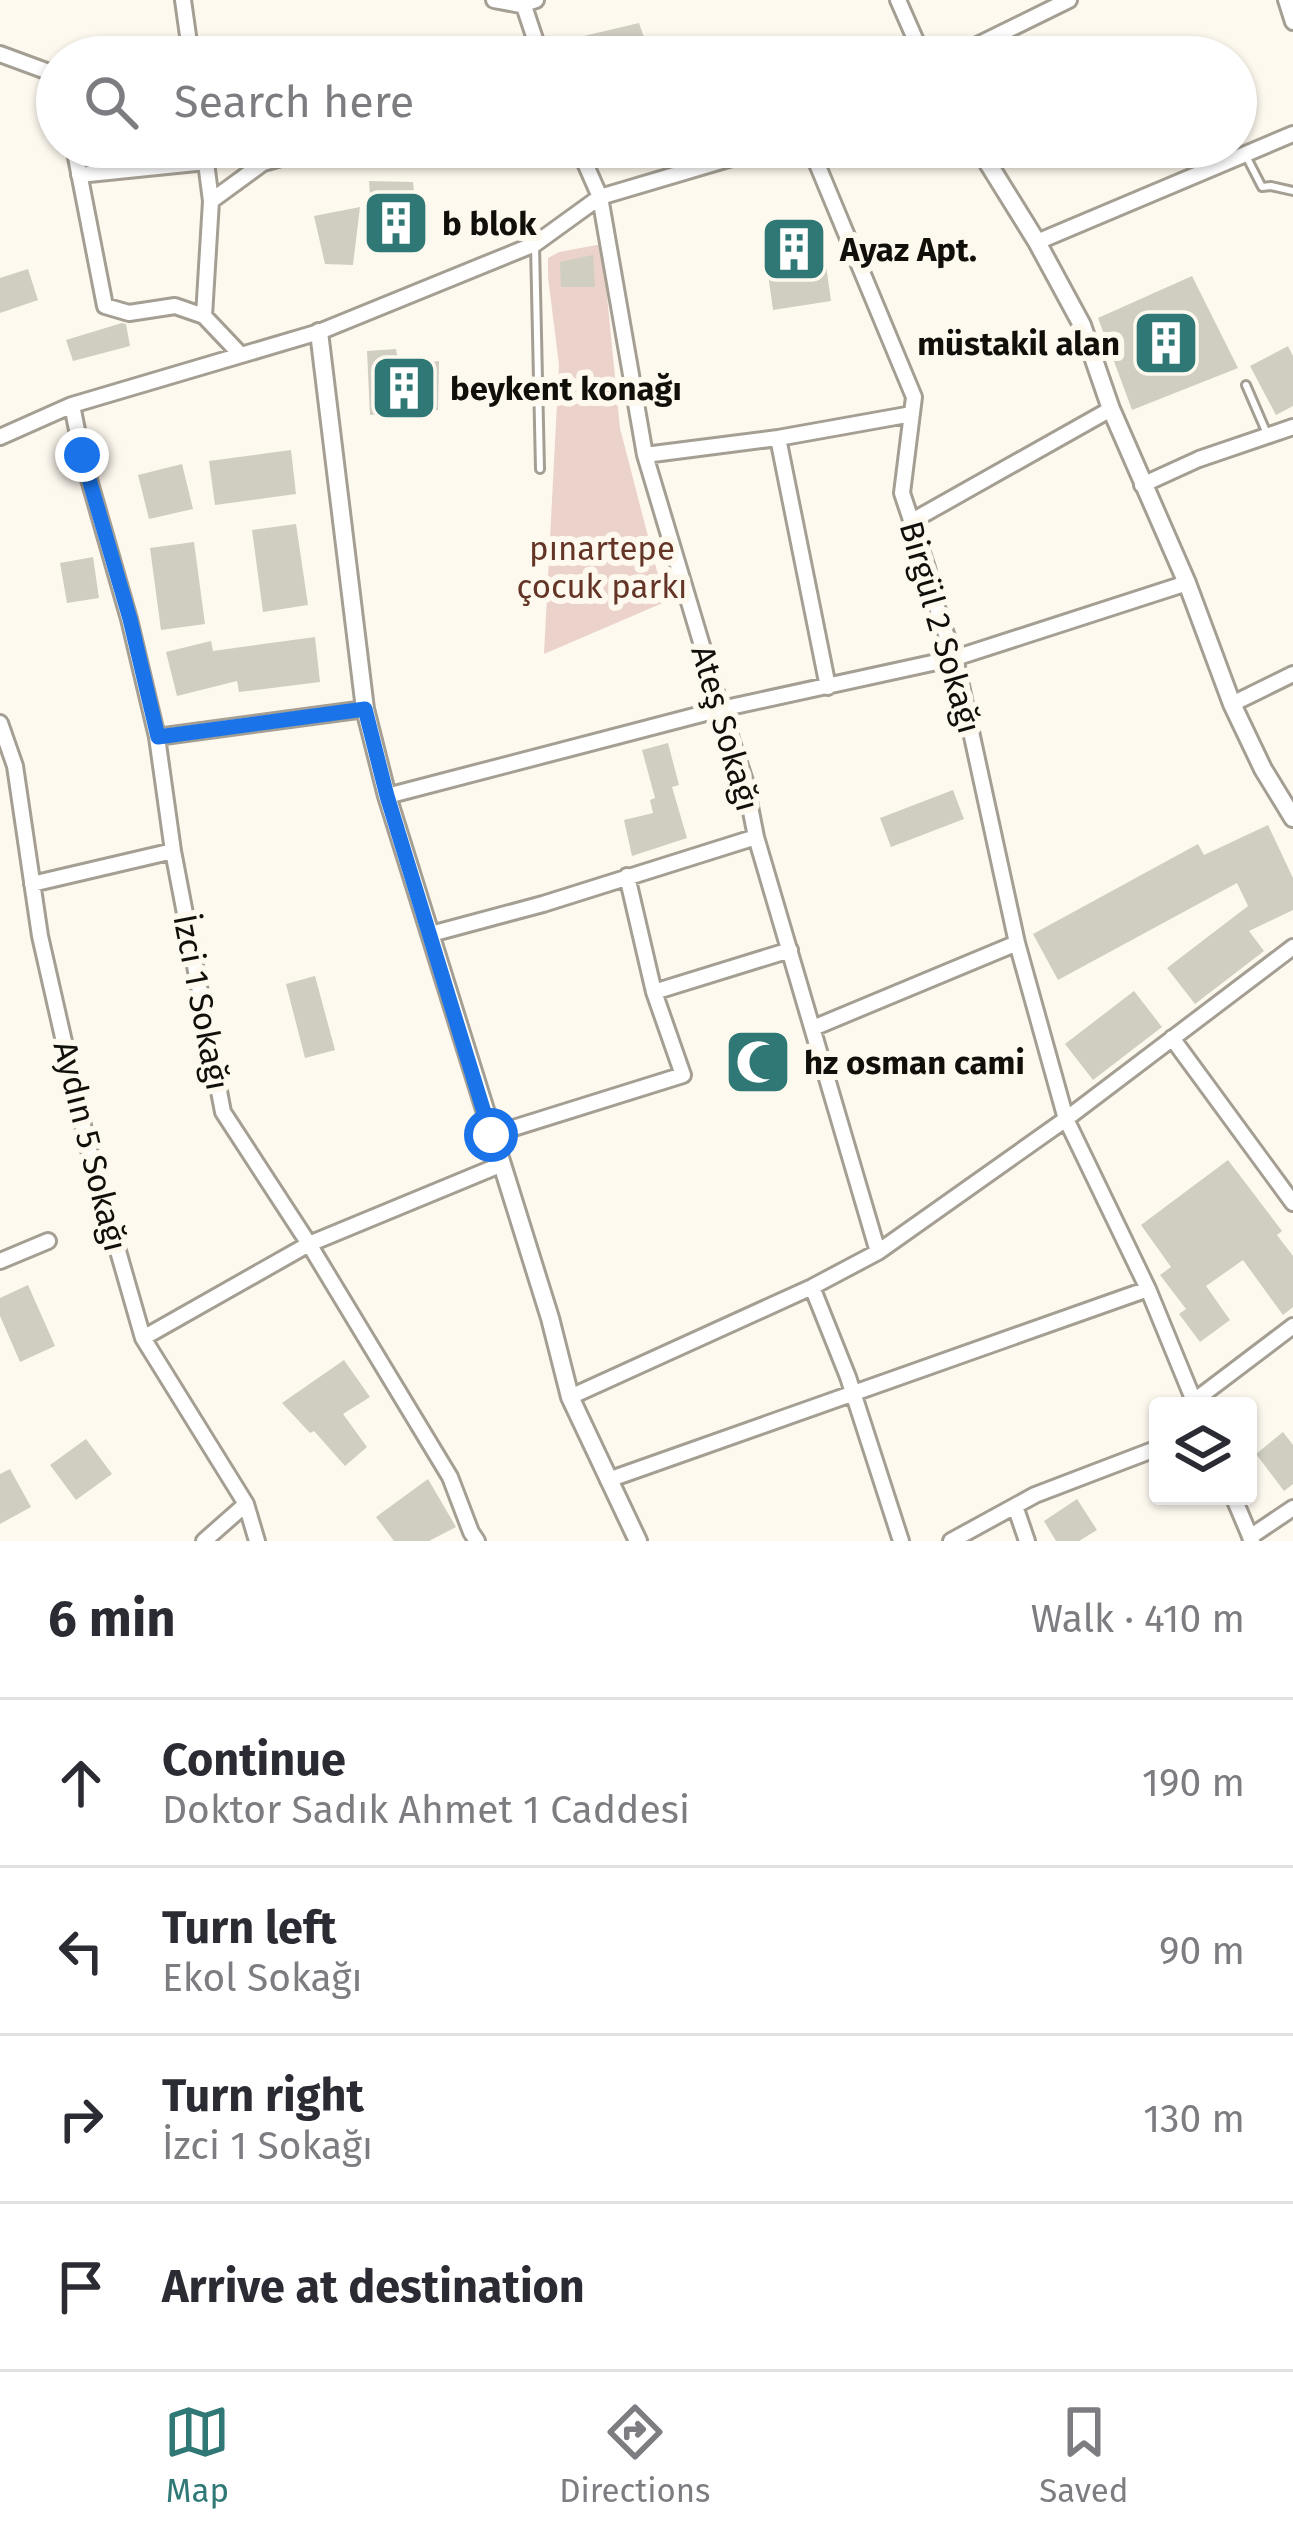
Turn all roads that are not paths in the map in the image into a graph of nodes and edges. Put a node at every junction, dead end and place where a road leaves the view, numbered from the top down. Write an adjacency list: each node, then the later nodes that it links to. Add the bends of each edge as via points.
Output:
1 (183, 0): 8 (street)
2 (494, 0): 6 (street)
3 (898, 0): 10 (street)
4 (1069, 0): 11 (street)
5 (1286, 0): 7 (street)
6 (526, 2): 9 (street)
7 (1293, 22)
8 (188, 36)
9 (535, 36)
10 (914, 36)
11 (996, 36)
12 (0, 54): 13 (street)
13 (36, 68)
14 (1293, 134): 15 (street)
15 (1257, 149)
16 (78, 168): 26 (street)
17 (123, 168): 26 (street)
18 (207, 168): 29 (street)
19 (256, 168): 29 (street)
20 (587, 168): 28 (street, Ateş Sokağı)
21 (698, 168): 28 (street)
22 (819, 168): 38 (street, Birgül 2 Sokağı, via 914,397)
23 (991, 168): 30 (street)
24 (1212, 168): 30 (street)
25 (1252, 168): 27 (lane, via 1262,187)
26 (79, 175): 32 (street, via 105,306 129,313 176,305)
27 (1293, 191)
28 (599, 197): 31 (street); 43 (street, Ateş Sokağı)
29 (211, 201): 32 (street)
30 (1037, 242): 37 (street, via 1082,325)
31 (535, 244): 33 (street); 44 (lane)
32 (204, 316): 34 (street)
33 (319, 332): 34 (street); 52 (street)
34 (240, 354): 36 (street)
35 (1246, 385): 40 (lane)
36 (72, 405): 41 (street); 55 (street, İzci 1 Sokağı)
37 (1111, 410): 45 (street); 46 (street)
38 (911, 414): 42 (street); 46 (street, Birgül 2 Sokağı, via 902,493)
39 (1293, 427): 40 (street)
40 (1268, 436): 45 (street)
41 (0, 437)
42 (778, 438): 43 (street); 50 (street)
43 (645, 455): 53 (street, Ateş Sokağı)
44 (540, 469)
45 (1142, 485): 47 (street)
46 (912, 520): 48 (street, Birgül 2 Sokağı)
47 (1187, 583): 48 (street); 51 (street)
48 (955, 658): 50 (street); 63 (street, Birgül 2 Sokağı)
49 (1293, 674): 51 (street)
50 (828, 687): 53 (street)
51 (1232, 704): 57 (street)
52 (365, 709): 55 (street); 56 (street)
53 (721, 709): 56 (street); 58 (street, Ateş Sokağı)
54 (0, 726): 61 (street, Aydın 5 Sokağı, via 15,766)
55 (158, 737): 59 (street, İzci 1 Sokağı)
56 (387, 796): 62 (street)
57 (1293, 818)
58 (756, 837): 60 (street); 65 (street, Ateş Sokağı)
59 (173, 851): 61 (street); 74 (street, İzci 1 Sokağı, via 223,1112)
60 (628, 876): 62 (street); 66 (street)
61 (32, 884): 80 (street, Aydın 5 Sokağı, via 87,1142)
62 (431, 934): 70 (street)
63 (1016, 943): 67 (street); 69 (street, Birgül 2 Sokağı)
64 (1293, 947): 68 (street)
65 (790, 950): 66 (street); 67 (street, Ateş Sokağı)
66 (654, 992): 70 (street, via 683,1076)
67 (813, 1028): 75 (street, Ateş Sokağı)
68 (1172, 1038): 69 (street); 72 (street)
69 (1066, 1119): 75 (street); 78 (street, Birgül 2 Sokağı)
70 (491, 1135): 71 (street)
71 (500, 1166): 74 (street); 82 (street)
72 (1293, 1204)
73 (48, 1241): 76 (street)
74 (309, 1244): 80 (street); 91 (street, İzci 1 Sokağı, via 450,1477)
75 (878, 1252): 77 (street)
76 (0, 1261)
77 (812, 1287): 81 (street); 82 (street)
78 (1148, 1288): 81 (street); 83 (street, Birgül 2 Sokağı)
79 (1293, 1326): 84 (street)
80 (143, 1338): 87 (street, Aydın 5 Sokağı)
81 (854, 1395): 86 (street); 96 (street)
82 (570, 1397): 86 (street)
83 (1192, 1397)
84 (1204, 1397)
85 (1149, 1451): 89 (street)
86 (608, 1480): 95 (street)
87 (245, 1504): 93 (street); 94 (street, Aydın 5 Sokağı)
88 (1237, 1505): 92 (street)
89 (1015, 1506): 97 (street); 98 (street)
90 (1293, 1508): 92 (street)
91 (468, 1538)
92 (1251, 1539)
93 (204, 1541)
94 (257, 1541)
95 (638, 1541)
96 (901, 1541)
97 (951, 1541)
98 (1027, 1541)

